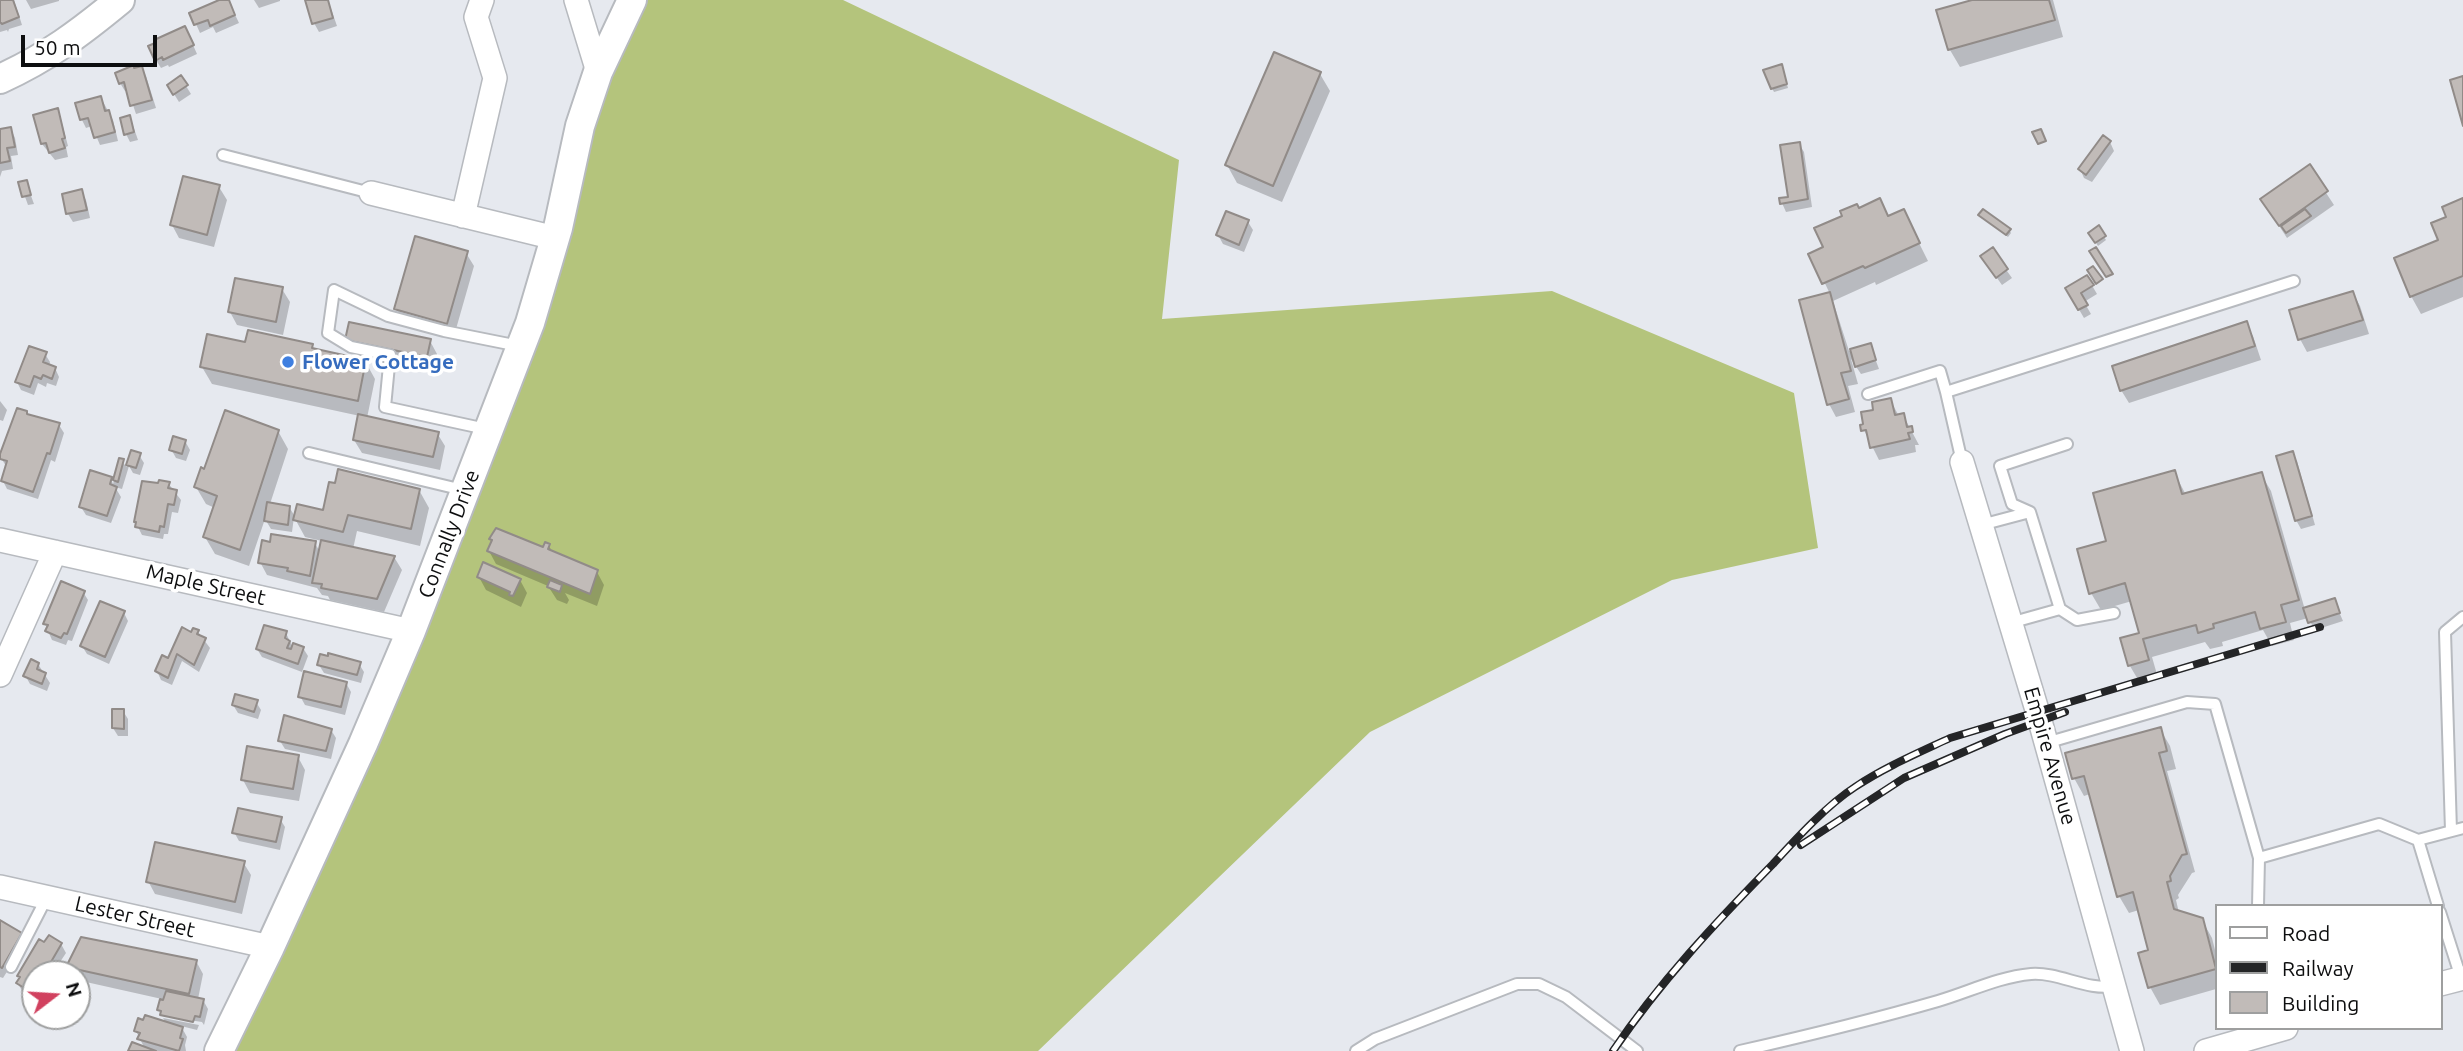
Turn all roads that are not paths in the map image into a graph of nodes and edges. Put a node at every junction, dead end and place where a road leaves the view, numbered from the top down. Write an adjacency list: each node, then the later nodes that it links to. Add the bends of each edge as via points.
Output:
1 (120, 0): 6 (street, via 72,40)
2 (482, 0): 9 (street, via 476,17 495,78)
3 (576, 0): 5 (street)
4 (632, 0): 5 (street, Connally Drive)
5 (598, 72): 10 (street, Connally Drive, via 580,126)
6 (0, 79)
7 (223, 155): 8 (lane)
8 (370, 193): 9 (street)
9 (463, 216): 10 (street)
10 (555, 238): 12 (street, Connally Drive)
11 (2294, 281): 13 (lane)
12 (521, 346): 15 (street, Connally Drive); 15 (lane, via 388,316 334,290 328,333 351,347 390,355 385,407)
13 (1946, 392): 14 (lane, via 1940,371); 18 (lane)
14 (1868, 394)
15 (489, 429): 19 (street, Connally Drive)
16 (2067, 443): 20 (lane, via 2000,466 2012,504)
17 (309, 453): 19 (lane)
18 (1962, 462): 21 (street, Empire Avenue)
19 (465, 491): 28 (street, Connally Drive)
20 (2030, 512): 21 (lane); 24 (lane)
21 (1981, 525): 27 (street, Empire Avenue)
22 (0, 540): 23 (street, Maple Street)
23 (55, 552): 28 (street, Maple Street); 29 (street)
24 (2060, 609): 25 (lane, via 2077,620); 27 (lane)
25 (2114, 613)
26 (2463, 617): 32 (lane, via 2445,632)
27 (2010, 623): 30 (street, Empire Avenue)
28 (411, 631): 40 (street, Connally Drive)
29 (0, 675)
30 (2046, 743): 34 (lane, via 2188,702 2215,704); 43 (street, Empire Avenue)
31 (2463, 828): 32 (lane)
32 (2451, 831): 33 (lane)
33 (2418, 840): 34 (lane, via 2379,824); 38 (lane)
34 (2259, 858): 37 (lane)
35 (0, 887): 36 (street, Lester Street)
36 (47, 897): 40 (street, Lester Street); 41 (lane)
37 (2258, 904)
38 (2437, 904)
39 (2442, 921): 42 (lane)
40 (270, 947): 46 (street, Connally Drive)
41 (11, 967)
42 (2455, 980)
43 (2115, 986): 49 (lane, via 2097,988 2033,974); 50 (street, Empire Avenue)
44 (2274, 1030): 45 (street)
45 (2255, 1033): 51 (street)
46 (219, 1051)
47 (1356, 1051): 48 (lane, via 1375,1039 1517,984 1539,984 1566,997)
48 (1637, 1051)
49 (1740, 1051)
50 (2132, 1051)
51 (2206, 1051)

